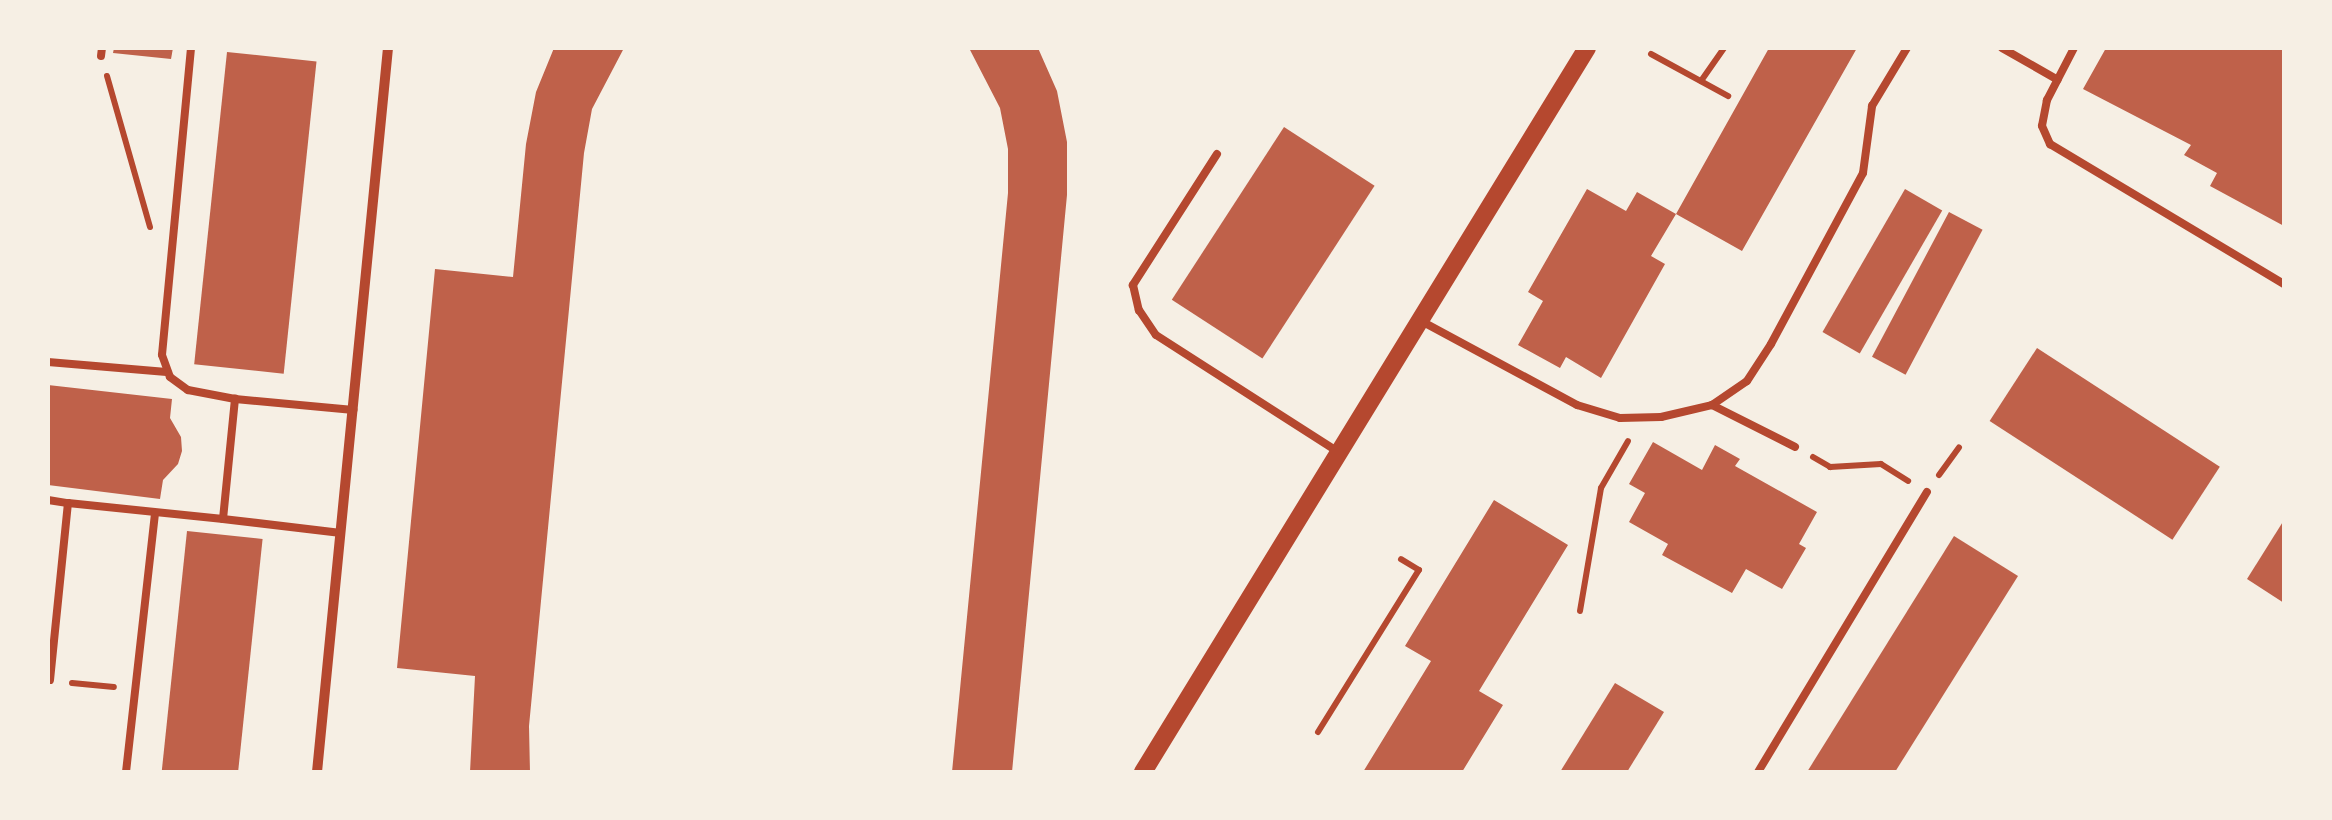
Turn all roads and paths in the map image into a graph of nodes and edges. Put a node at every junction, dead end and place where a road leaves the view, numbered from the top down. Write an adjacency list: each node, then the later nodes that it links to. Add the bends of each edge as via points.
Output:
1 (191, 48): 14 (lane)
2 (388, 48): 21 (street)
3 (1587, 48): 16 (street)
4 (1724, 48): 11 (path)
5 (1907, 48): 20 (lane, via 1872,106 1862,173 1771,344 1747,381)
6 (2002, 48): 10 (lane)
7 (2074, 48): 10 (lane)
8 (102, 52): 14 (path, via 142,210)
9 (1651, 54): 11 (path)
10 (2058, 80): 15 (lane, via 2042,126 2050,144)
11 (1701, 81): 12 (path)
12 (1728, 96)
13 (1217, 154): 25 (lane, via 1133,285 1139,310 1156,335)
14 (169, 268): 18 (lane, via 162,346)
15 (2284, 284)
16 (1418, 319): 22 (lane, via 1577,405); 25 (street)
17 (48, 362): 18 (lane)
18 (167, 372): 19 (lane, via 188,390)
19 (236, 398): 21 (lane); 30 (lane)
20 (1712, 405): 22 (lane); 23 (lane)
21 (353, 410): 31 (street)
22 (1642, 418): 33 (path, via 1601,488)
23 (1794, 447): 26 (path, via 1830,467 1881,464)
24 (1959, 447): 26 (path)
25 (1338, 452): 39 (street)
26 (1927, 492): 40 (lane)
27 (48, 500): 28 (lane)
28 (68, 502): 29 (lane); 34 (lane)
29 (155, 512): 30 (lane); 37 (lane)
30 (223, 519): 31 (lane)
31 (342, 533): 38 (street)
32 (1401, 559): 36 (path, via 1419,570)
33 (1580, 611)
34 (50, 680): 35 (path)
35 (110, 686)
36 (1318, 732)
37 (126, 772)
38 (317, 772)
39 (1143, 772)
40 (1758, 772)

